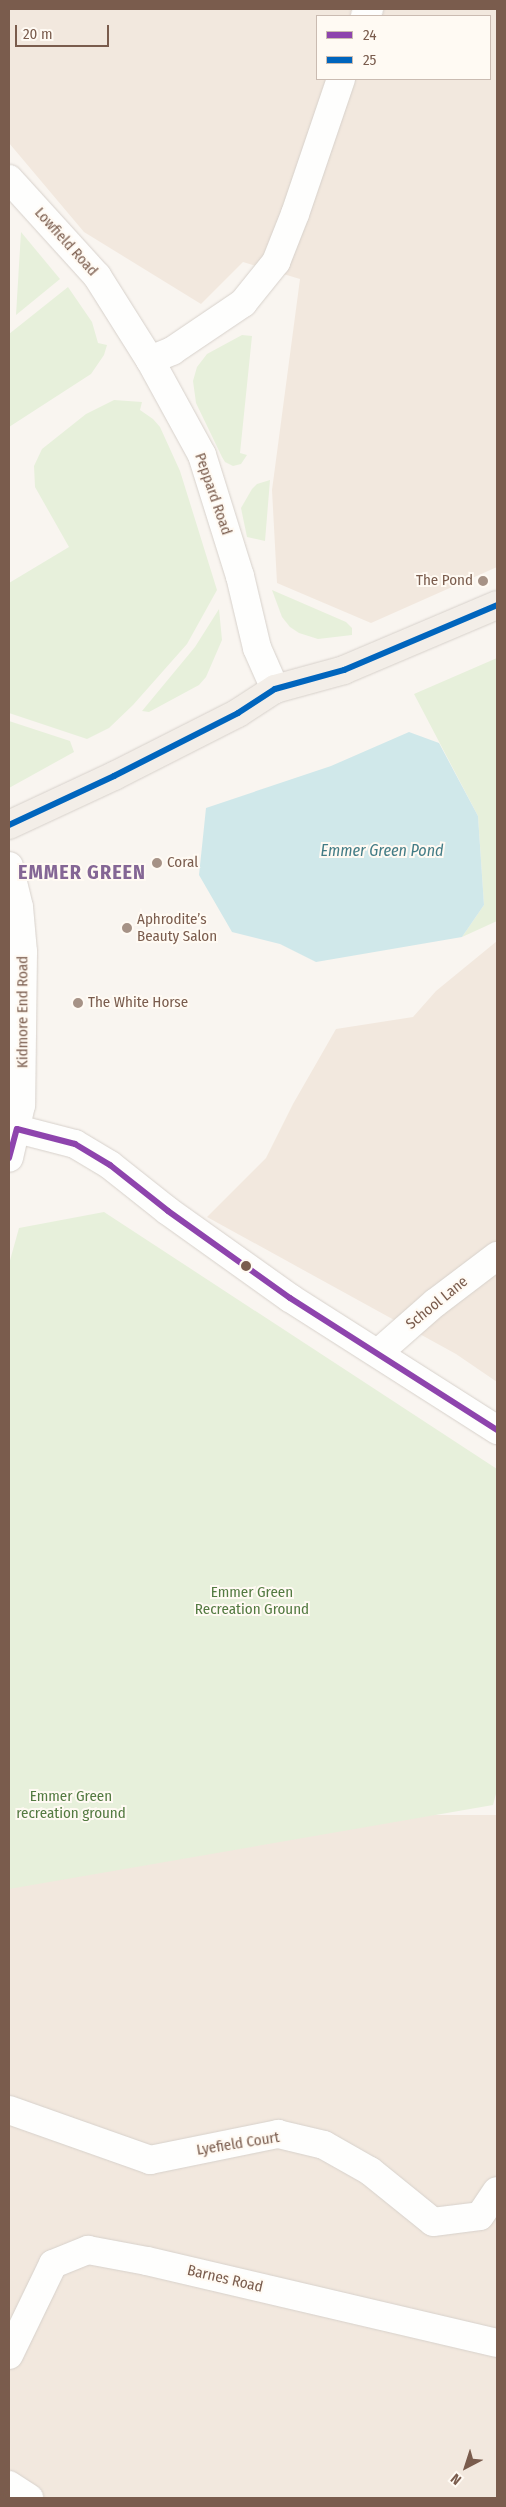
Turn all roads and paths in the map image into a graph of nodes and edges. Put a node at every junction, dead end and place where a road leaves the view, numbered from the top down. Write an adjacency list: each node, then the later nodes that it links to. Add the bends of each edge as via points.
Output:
1 (341, 80): 3 (street, via 276,262 243,303 172,351)
2 (9, 179): 3 (street, Lowfield Road, via 89,265)
3 (150, 360): 5 (street, Peppard Road, via 202,455 240,576 256,648)
4 (497, 605): 5 (main road, via 344,670)
5 (275, 689): 6 (main road, via 229,718)
6 (9, 825)
7 (9, 866): 8 (street, Kidmore End Road, via 19,907 23,952 23,1078)
8 (17, 1129): 9 (street, Kidmore End Road); 11 (street, via 75,1144 110,1164 168,1211 290,1298)
9 (9, 1158)
10 (497, 1256): 11 (street, School Lane, via 435,1303)
11 (378, 1353): 12 (street)
12 (497, 1430)
13 (9, 2110): 14 (street, Lyefield Court, via 150,2160 278,2134 324,2145 370,2171 433,2222 480,2216)
14 (497, 2191)
15 (497, 2343): 16 (street, Barnes Road, via 88,2250 53,2264)
16 (9, 2355)
17 (9, 2485): 18 (street)
18 (29, 2498)

